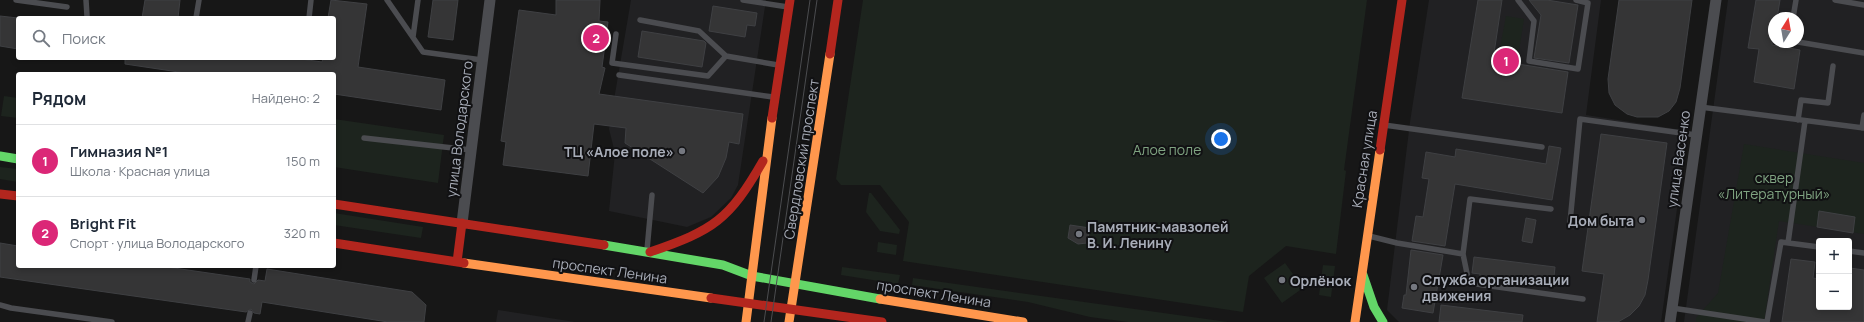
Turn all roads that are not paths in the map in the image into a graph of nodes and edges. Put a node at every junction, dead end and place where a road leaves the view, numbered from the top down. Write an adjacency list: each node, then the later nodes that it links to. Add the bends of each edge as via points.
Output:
1 (16, 0): 18 (lane)
2 (86, 0): 20 (lane)
3 (199, 0): 21 (lane)
4 (311, 0): 22 (lane)
5 (387, 0): 25 (lane)
6 (418, 0): 25 (lane)
7 (490, 0): 29 (street, улица Володарского)
8 (743, 0): 17 (lane)
9 (838, 0): 67 (main road, Свердловский проспект)
10 (1402, 0): 38 (main road, Красная улица)
11 (1518, 0): 12 (lane, via 1534,21 1529,61 1578,69 1588,3)
12 (1576, 0)
13 (1716, 0): 34 (street, улица Васенко)
14 (1796, 0): 19 (lane)
15 (1835, 0): 16 (lane)
16 (1862, 3)
17 (789, 4): 30 (main road)
18 (67, 7)
19 (1794, 12)
20 (87, 16)
21 (196, 16)
22 (309, 16)
23 (640, 20): 28 (lane, via 699,30)
24 (616, 34): 28 (lane, via 612,62 708,76)
25 (413, 37): 29 (lane, via 423,52)
26 (1804, 43): 27 (lane)
27 (1864, 53)
28 (726, 56): 30 (lane)
29 (482, 60): 43 (street, улица Володарского)
30 (780, 66): 33 (main road)
31 (1833, 66): 36 (lane, via 1828,103 1801,100)
32 (619, 76): 33 (lane)
33 (775, 97): 45 (main road)
34 (1700, 107): 36 (lane); 40 (street, улица Васенко)
35 (1864, 115): 39 (lane)
36 (1798, 120): 37 (lane)
37 (1805, 121): 39 (lane); 56 (lane)
38 (1383, 125): 42 (lane); 54 (main road, Красная улица)
39 (1863, 128)
40 (1696, 135): 52 (lane, via 1580,119); 72 (street, улица Васенко)
41 (364, 138): 43 (lane)
42 (1542, 147)
43 (471, 150): 53 (street, улица Володарского)
44 (0, 156): 46 (main road)
45 (766, 156): 59 (main road, via 738,203 725,216 706,230 684,241); 65 (main road)
46 (16, 159)
47 (0, 194): 49 (main road)
48 (652, 195): 59 (lane)
49 (16, 196)
50 (336, 204): 53 (main road, проспект Ленина)
51 (1551, 209): 61 (lane, via 1470,199)
52 (1570, 222)
53 (462, 223): 59 (main road, проспект Ленина); 62 (main road, улица Володарского)
54 (1367, 235): 61 (lane, via 1397,243); 64 (main road, Красная улица)
55 (336, 243): 62 (main road, проспект Ленина)
56 (1788, 243): 57 (lane); 83 (lane, via 1781,242)
57 (1816, 247)
58 (1852, 251): 60 (lane)
59 (647, 252): 65 (main road, проспект Ленина, via 722,265)
60 (1864, 253)
61 (1463, 254): 68 (lane, via 1469,283)
62 (457, 262): 69 (main road, проспект Ленина)
63 (256, 268): 66 (lane)
64 (1361, 271): 80 (main road, Красная улица); 81 (main road, via 1374,307)
65 (752, 276): 67 (main road, проспект Ленина); 69 (main road)
66 (254, 280)
67 (795, 284): 71 (main road, Свердловский проспект); 79 (main road, проспект Ленина)
68 (1583, 299)
69 (749, 303): 71 (main road, проспект Ленина); 76 (main road)
70 (0, 305): 74 (lane)
71 (790, 308): 77 (main road, Свердловский проспект); 78 (main road, проспект Ленина)
72 (1672, 308): 82 (street, улица Васенко); 83 (lane)
73 (250, 313): 75 (lane)
74 (112, 322)
75 (248, 322)
76 (746, 322)
77 (789, 322)
78 (882, 322)
79 (1023, 322)
80 (1355, 322)
81 (1383, 322)
82 (1670, 322)
83 (1766, 322)

